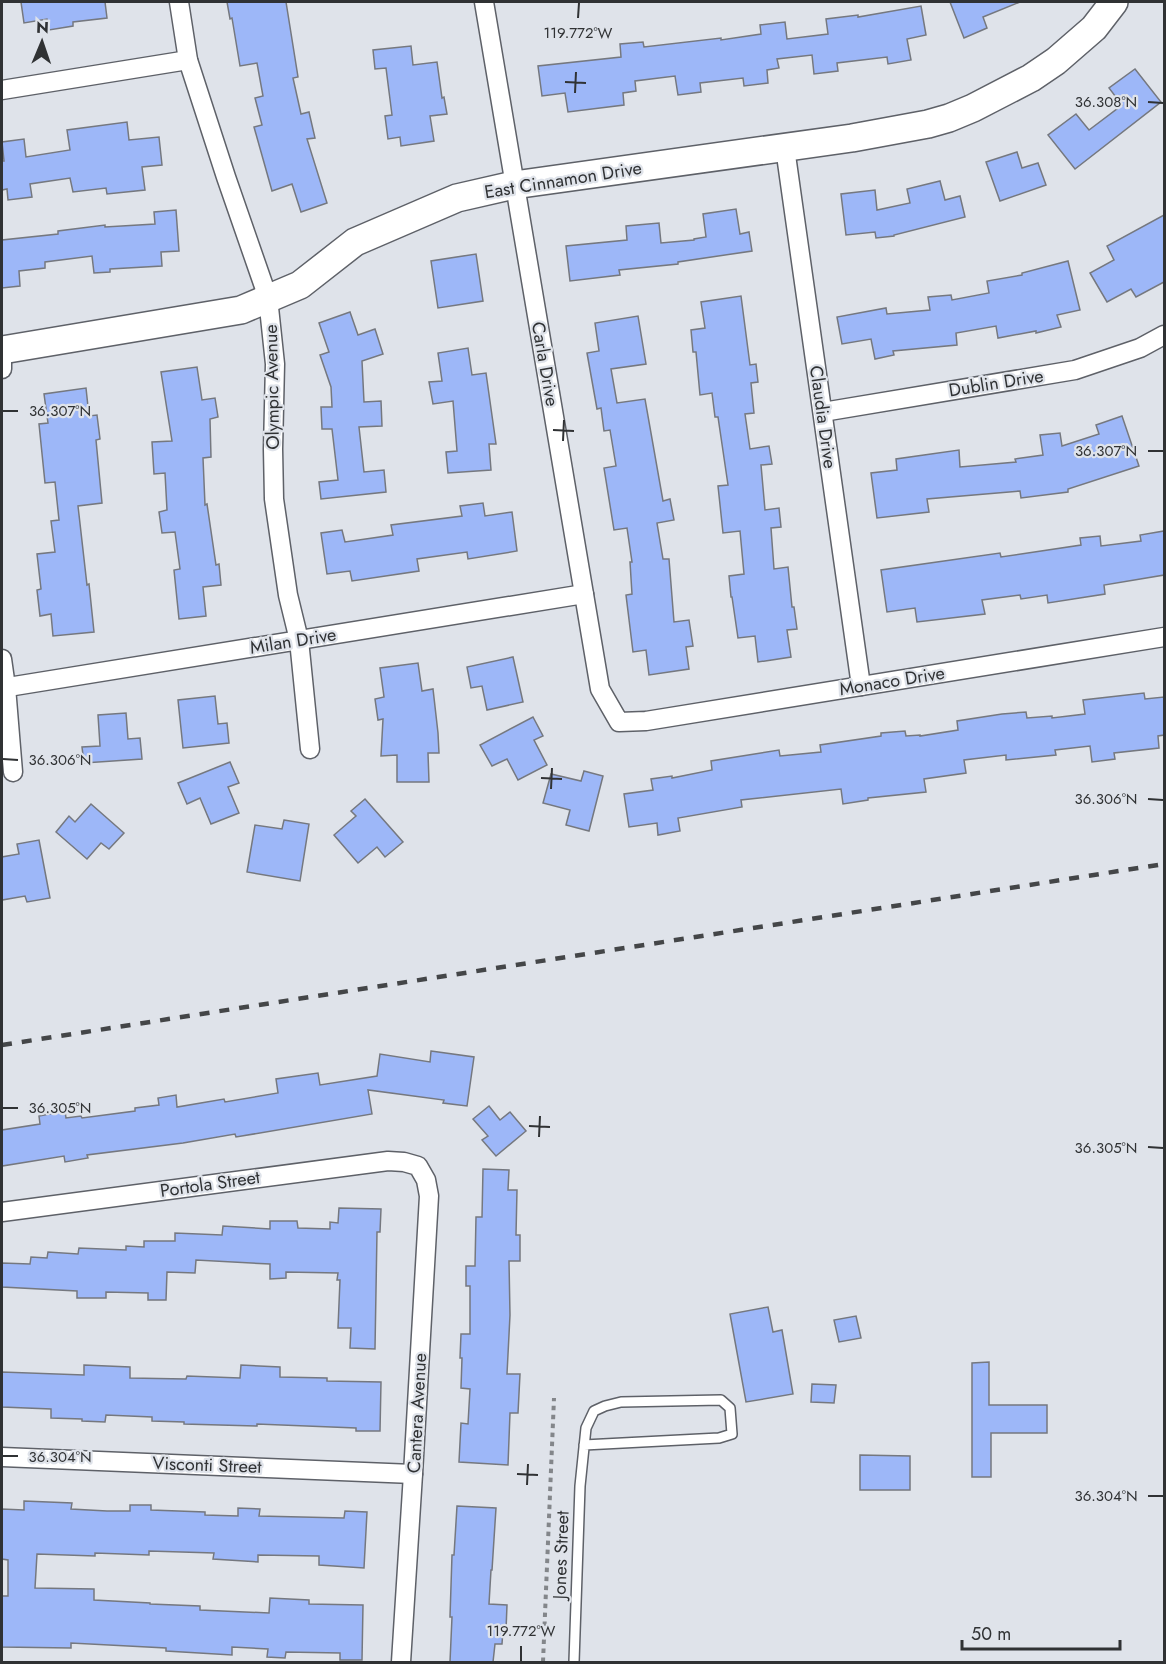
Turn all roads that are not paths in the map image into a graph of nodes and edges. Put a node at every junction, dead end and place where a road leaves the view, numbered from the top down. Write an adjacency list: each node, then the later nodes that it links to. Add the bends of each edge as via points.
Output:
1 (179, 2): 4 (street, Olympic Avenue)
2 (484, 2): 7 (street, Carla Drive)
3 (1114, 2): 6 (street, East Cinnamon Drive, via 1094,28 1056,61 973,108 928,124)
4 (188, 60): 5 (street); 8 (street, Olympic Avenue)
5 (2, 90)
6 (785, 148): 7 (street, East Cinnamon Drive); 12 (street, Claudia Drive)
7 (514, 185): 8 (street, East Cinnamon Drive, via 457,198 354,242 300,285); 13 (street, Carla Drive)
8 (268, 298): 10 (street, East Cinnamon Drive, via 241,310); 15 (street, Olympic Avenue, via 275,364 274,499)
9 (1164, 335): 12 (street, Dublin Drive, via 1140,348 1075,370)
10 (2, 350): 11 (street)
11 (2, 369)
12 (823, 412): 17 (street, Claudia Drive)
13 (584, 594): 15 (street, Milan Drive); 19 (street, Carla Drive, via 600,689)
14 (1164, 637): 17 (street, Monaco Drive)
15 (299, 640): 18 (street, Milan Drive); 20 (street, Olympic Avenue)
16 (2, 659): 18 (street)
17 (861, 686): 19 (street, Monaco Drive)
18 (4, 687): 21 (street)
19 (619, 722)
20 (310, 749)
21 (12, 772)
22 (418, 1166): 23 (street, Portola Street, via 388,1161); 26 (street, Cantera Avenue, via 429,1196)
23 (2, 1212)
24 (584, 1445): 24 (lane, Jones Street, via 586,1428 594,1412 605,1406 621,1402 721,1400 730,1408 732,1434 719,1438); 28 (lane, Jones Street)
25 (2, 1457): 26 (street, Visconti Street)
26 (413, 1474): 27 (street, Cantera Avenue)
27 (401, 1662)
28 (574, 1662)

